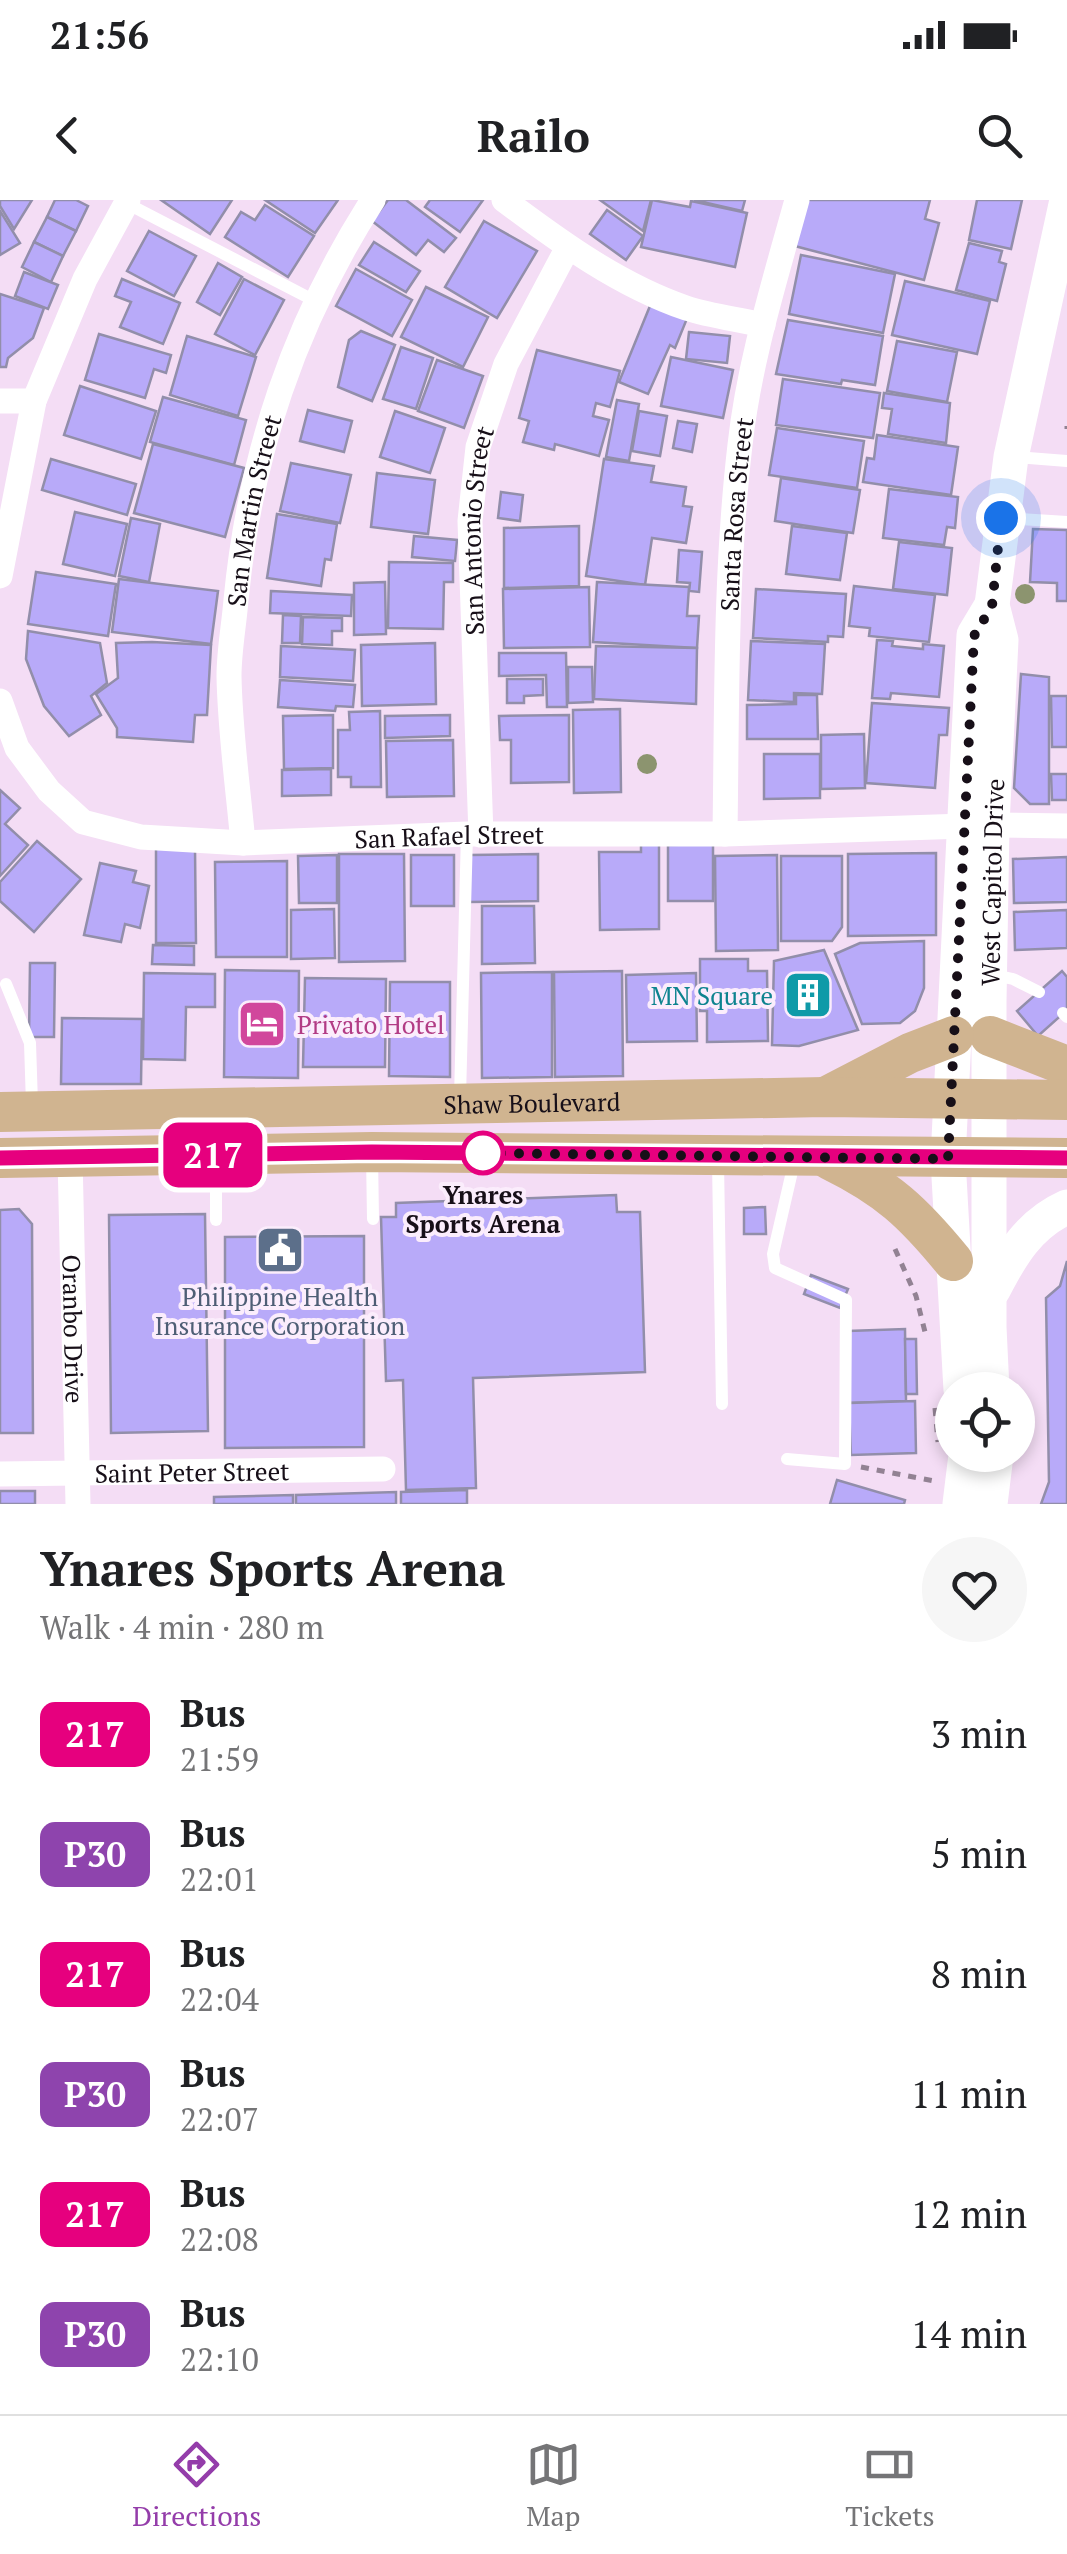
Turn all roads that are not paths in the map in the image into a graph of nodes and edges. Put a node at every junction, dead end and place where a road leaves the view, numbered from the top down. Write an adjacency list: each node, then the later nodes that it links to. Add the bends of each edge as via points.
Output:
1 (373, 200): 7 (street, San Martin Street)
2 (504, 200): 6 (street)
3 (796, 200): 8 (street, Santa Rosa Street)
4 (1067, 200): 11 (street, West Capitol Drive)
5 (127, 202): 7 (lane); 10 (street, via 85,279)
6 (568, 248): 8 (street, via 686,308); 20 (street, San Antonio Street, via 506,364 478,447 470,521)
7 (315, 301): 21 (street, San Martin Street, via 282,380 241,552 229,672)
8 (762, 325): 19 (street, Santa Rosa Street, via 740,442 728,588)
9 (0, 401): 10 (street)
10 (34, 401): 15 (street)
11 (1011, 457): 12 (lane); 13 (street, West Capitol Drive)
12 (1067, 461)
13 (1001, 518): 14 (lane); 17 (street, West Capitol Drive, via 992,606 974,636)
14 (1067, 522)
15 (0, 576)
16 (0, 701): 21 (street, San Rafael Street, via 17,748 48,792 83,822 141,838)
17 (979, 826): 18 (street, San Rafael Street); 19 (street, San Rafael Street); 22 (street, West Capitol Drive); 25 (street, West Capitol Drive)
18 (1067, 826)
19 (725, 834): 20 (street, San Rafael Street)
20 (474, 835): 21 (street, San Rafael Street); 31 (lane)
21 (243, 843)
22 (990, 974): 24 (lane); 25 (street, West Capitol Drive)
23 (6, 984): 32 (lane, via 30,1044 34,1084)
24 (1038, 992)
25 (972, 1036): 26 (main road); 27 (main road, via 910,1053); 28 (street, West Capitol Drive); 29 (street, West Capitol Drive)
26 (1067, 1066)
27 (825, 1097): 28 (main road, Shaw Boulevard); 31 (main road, Shaw Boulevard)
28 (950, 1099): 29 (main road, Shaw Boulevard); 40 (street, West Capitol Drive)
29 (989, 1100): 30 (main road, Shaw Boulevard); 41 (street, West Capitol Drive)
30 (1067, 1100)
31 (460, 1105): 32 (main road, Shaw Boulevard)
32 (16, 1112)
33 (372, 1152): 34 (main road, Shaw Boulevard); 35 (main road, Shaw Boulevard); 43 (lane)
34 (216, 1155): 37 (main road, Shaw Boulevard); 44 (lane)
35 (718, 1155): 36 (main road, Shaw Boulevard); 49 (lane)
36 (809, 1156): 40 (main road, Shaw Boulevard); 45 (main road, via 866,1178 909,1208); 50 (lane, via 774,1254 776,1268 846,1300 845,1464)
37 (70, 1157): 38 (main road, Shaw Boulevard); 54 (street, Oranbo Drive)
38 (0, 1158)
39 (1067, 1158): 41 (main road, Shaw Boulevard)
40 (948, 1159): 41 (main road, Shaw Boulevard); 45 (street, West Capitol Drive)
41 (989, 1160): 46 (street, West Capitol Drive)
42 (1067, 1208): 46 (street, via 1016,1247)
43 (373, 1219)
44 (216, 1220)
45 (953, 1261): 47 (street, West Capitol Drive)
46 (990, 1295): 48 (street, West Capitol Drive)
47 (949, 1372)
48 (992, 1372)
49 (722, 1404)
50 (787, 1460)
51 (383, 1469): 54 (street, Saint Peter Street)
52 (951, 1472): 57 (street)
53 (994, 1472): 58 (street)
54 (78, 1473): 55 (street, Saint Peter Street); 56 (street, Oranbo Drive)
55 (0, 1474)
56 (78, 1504)
57 (960, 1504)
58 (990, 1504)

